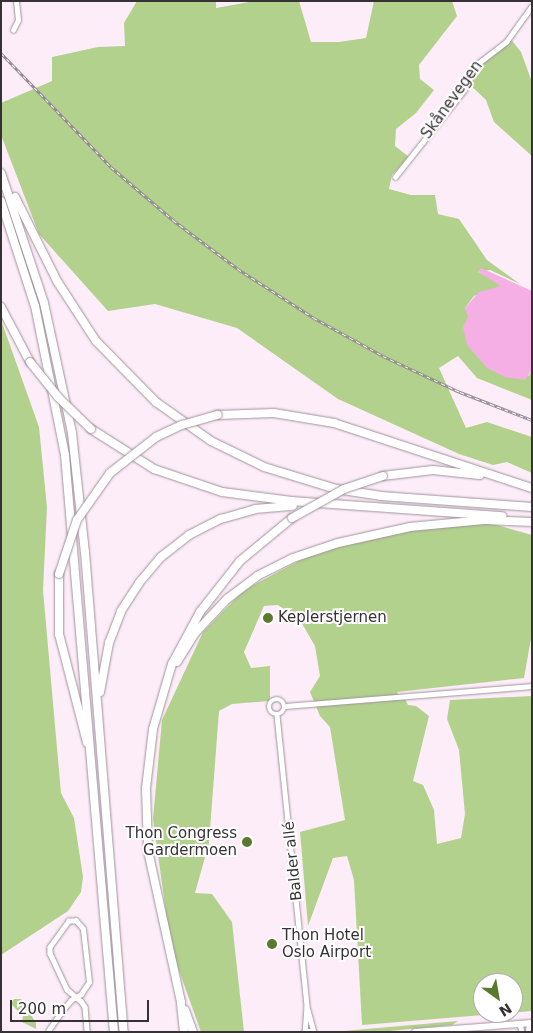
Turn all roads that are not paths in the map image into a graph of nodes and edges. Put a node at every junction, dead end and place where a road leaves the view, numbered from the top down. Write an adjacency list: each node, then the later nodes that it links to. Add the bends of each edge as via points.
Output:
1 (16, 1): 3 (street, via 18,20)
2 (532, 6): 5 (street, Skånevegen, via 506,42 472,68 464,90)
3 (13, 30)
4 (1, 172): 11 (highway, via 57,281 88,330 144,392 196,432 264,467 336,489 400,498); 16 (highway, via 40,288 68,411 81,511)
5 (395, 177)
6 (1, 201): 19 (highway, via 35,306 62,432)
7 (1, 307): 10 (highway, bridge, via 30,362 58,397 91,429 140,462 192,484 238,495)
8 (497, 476): 9 (highway); 17 (highway, bridge, via 439,470 383,476 339,492 292,518 246,556 207,601 176,654); 19 (highway, bridge, via 317,420 263,413 218,415 182,425 156,437 110,473 77,520 59,574 57,609 60,640)
9 (532, 488)
10 (332, 504): 12 (highway); 16 (highway, via 243,512 200,529 161,557 136,587 116,622 106,654)
11 (532, 507)
12 (532, 518)
13 (532, 522): 17 (highway, via 484,520 410,527 338,543 282,563 237,590 195,633 175,666)
14 (532, 686): 15 (street)
15 (285, 706): 18 (street); 18 (street, Balder allé, via 281,700 271,701 269,709)
16 (99, 714): 28 (highway)
17 (156, 715): 21 (highway, via 147,772 147,838 155,893)
18 (278, 715): 22 (street, Balder allé)
19 (93, 766): 27 (highway)
20 (76, 997): 20 (street, via 89,982 88,969 83,929 76,921 69,921 50,947 50,953 62,982); 25 (street); 26 (street, via 88,1015)
21 (181, 1002): 29 (highway); 30 (highway)
22 (307, 1006): 31 (street, Balder allé); 32 (street, Balder allé)
23 (530, 1023): 24 (main road); 35 (street)
24 (520, 1024): 33 (main road); 34 (street)
25 (46, 1030)
26 (87, 1032)
27 (114, 1032)
28 (124, 1032)
29 (184, 1032)
30 (193, 1032)
31 (306, 1032): 32 (main road)
32 (313, 1032)
33 (415, 1032)
34 (522, 1032)
35 (528, 1032)

